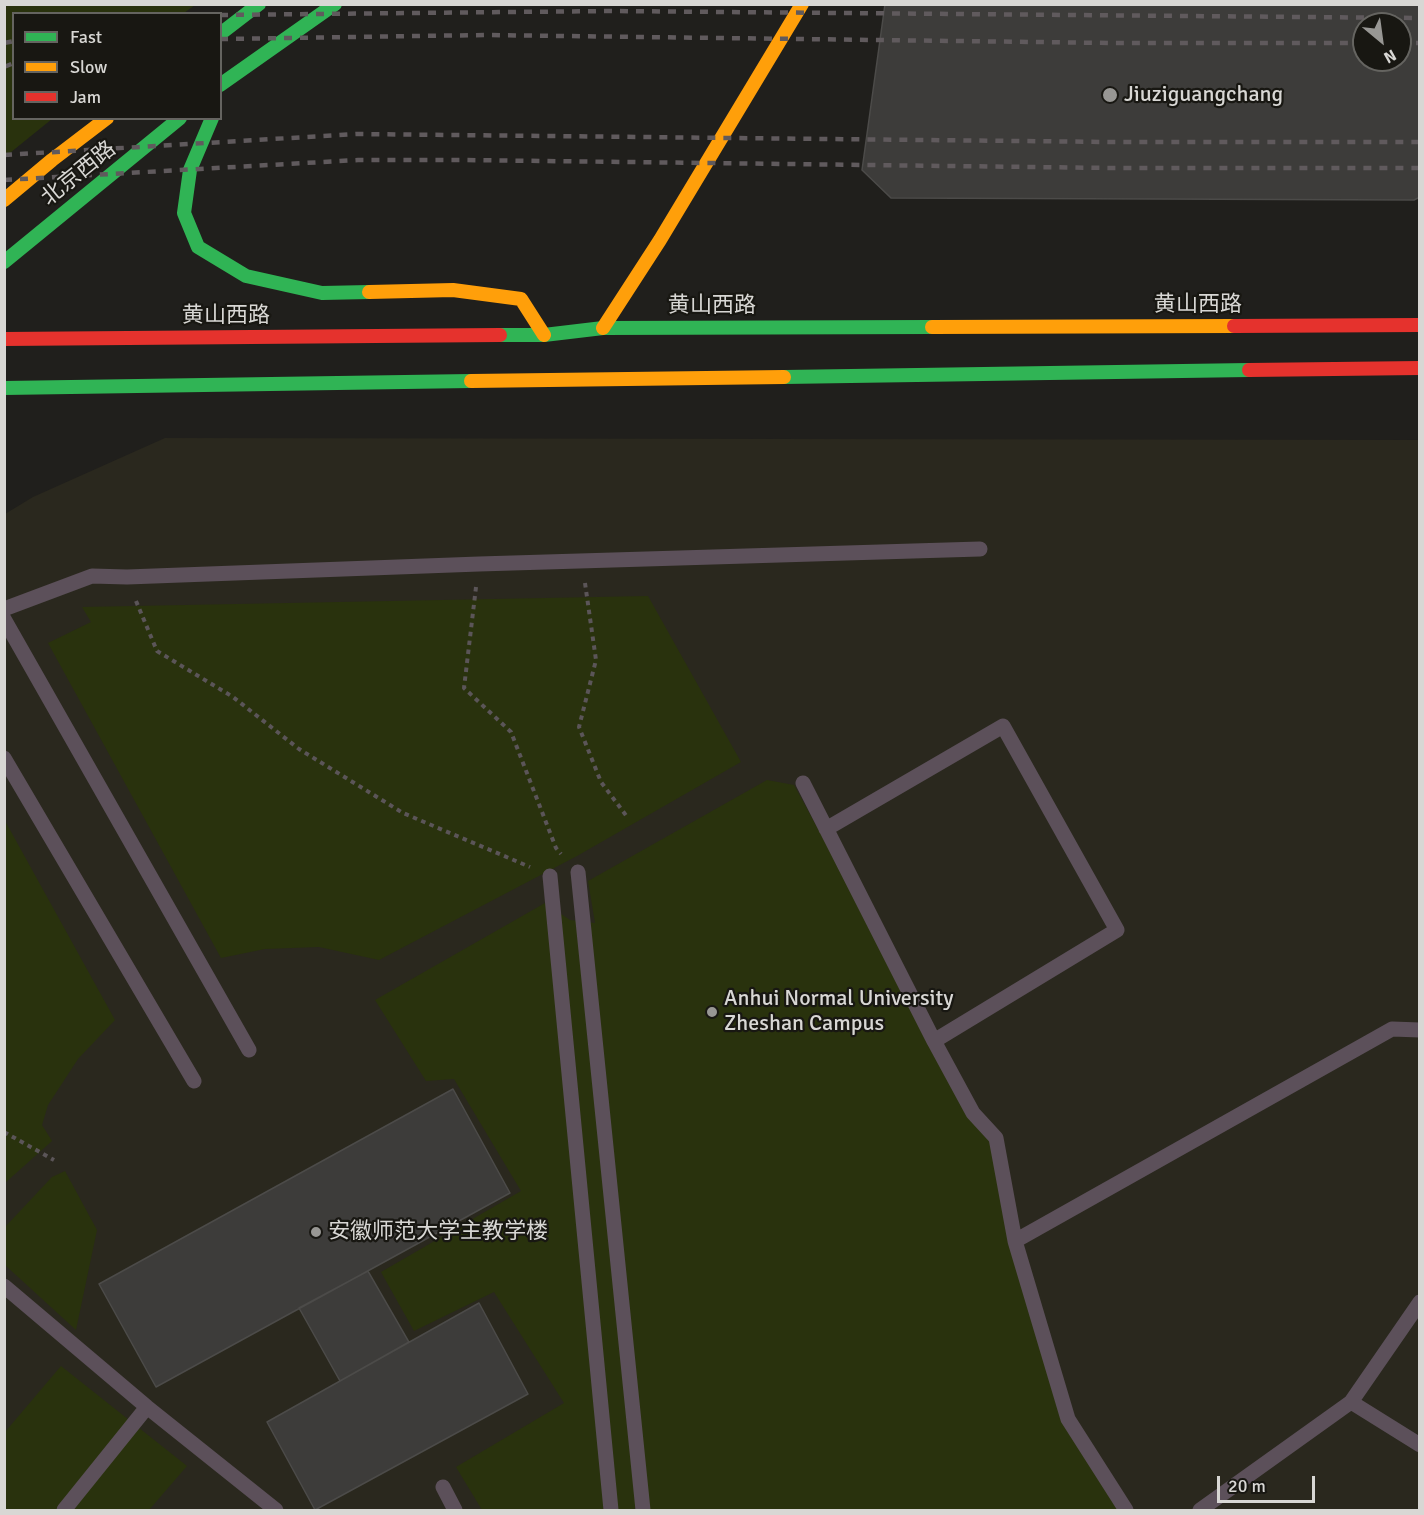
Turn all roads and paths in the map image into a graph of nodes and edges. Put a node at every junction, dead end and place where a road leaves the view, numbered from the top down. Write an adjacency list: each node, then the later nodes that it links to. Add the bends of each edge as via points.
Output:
1 (259, 4): 4 (main road)
2 (335, 4): 5 (main road)
3 (802, 4): 12 (main road)
4 (222, 32)
5 (226, 81)
6 (104, 120): 9 (main road, 北京西路)
7 (178, 120): 10 (main road, 北京西路)
8 (211, 120): 13 (main road, via 190,170 184,213 198,247 246,276 322,293 453,290 521,300)
9 (4, 200)
10 (4, 262)
11 (1419, 325): 12 (main road, 黄山西路)
12 (603, 328): 13 (main road, 黄山西路)
13 (544, 334): 14 (main road, 黄山西路)
14 (4, 339)
15 (1419, 368): 16 (main road)
16 (4, 388)
17 (980, 549): 18 (lane)
18 (581, 562): 19 (lane); 25 (path, via 596,660 579,727 601,782)
19 (479, 564): 20 (lane); 27 (path, via 464,688 511,732 556,848)
20 (127, 577): 21 (lane, via 92,576); 28 (path, via 157,651 233,697 299,749 403,813)
21 (4, 609)
22 (4, 619): 31 (lane)
23 (4, 758): 32 (lane)
24 (803, 783): 26 (lane)
25 (628, 818)
26 (826, 829): 30 (lane); 30 (lane, via 1003,726 1117,930)
27 (578, 872): 42 (lane)
28 (550, 876): 46 (lane)
29 (1419, 1030): 35 (lane, via 1392,1029)
30 (934, 1041): 35 (lane, via 973,1113 996,1138)
31 (249, 1050)
32 (194, 1081)
33 (4, 1132): 34 (path)
34 (54, 1160)
35 (1015, 1241): 47 (lane, via 1068,1419)
36 (4, 1286): 39 (lane)
37 (1419, 1302): 38 (lane)
38 (1351, 1402): 40 (lane); 48 (lane)
39 (147, 1407): 43 (lane); 44 (lane)
40 (1419, 1445)
41 (443, 1487): 45 (lane)
42 (640, 1509)
43 (64, 1510)
44 (276, 1510)
45 (455, 1510)
46 (611, 1510)
47 (1126, 1510)
48 (1200, 1510)

